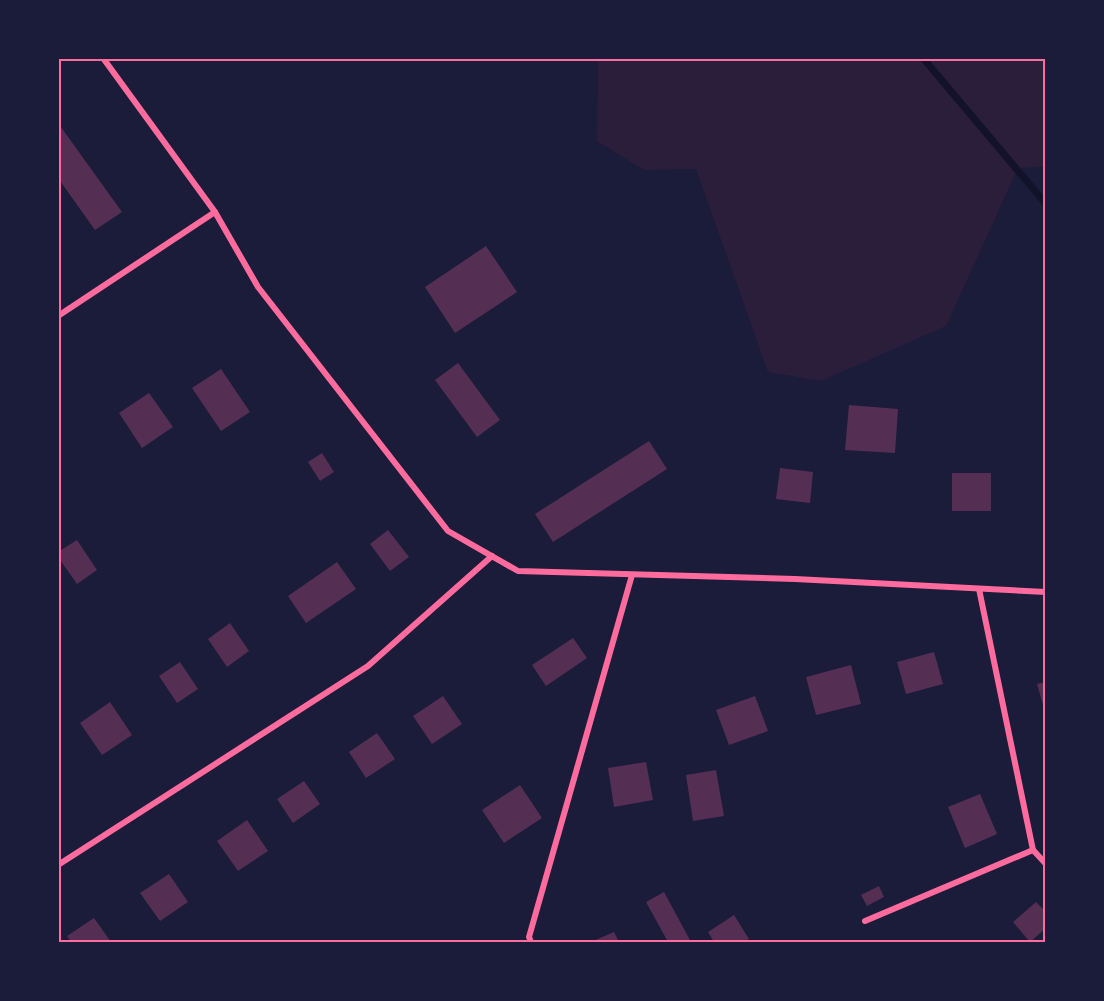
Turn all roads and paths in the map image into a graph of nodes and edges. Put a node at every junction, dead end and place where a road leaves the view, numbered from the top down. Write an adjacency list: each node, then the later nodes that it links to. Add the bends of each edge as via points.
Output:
1 (103, 58): 2 (street)
2 (215, 212): 3 (street); 4 (street, via 258,287 448,531)
3 (58, 316)
4 (492, 556): 5 (street, via 518,571); 10 (street, via 368,666)
5 (632, 575): 6 (street); 12 (street)
6 (979, 589): 7 (street); 8 (street)
7 (1046, 592)
8 (1033, 850): 9 (street); 11 (street)
9 (1046, 864)
10 (58, 865)
11 (865, 921)
12 (531, 942)

